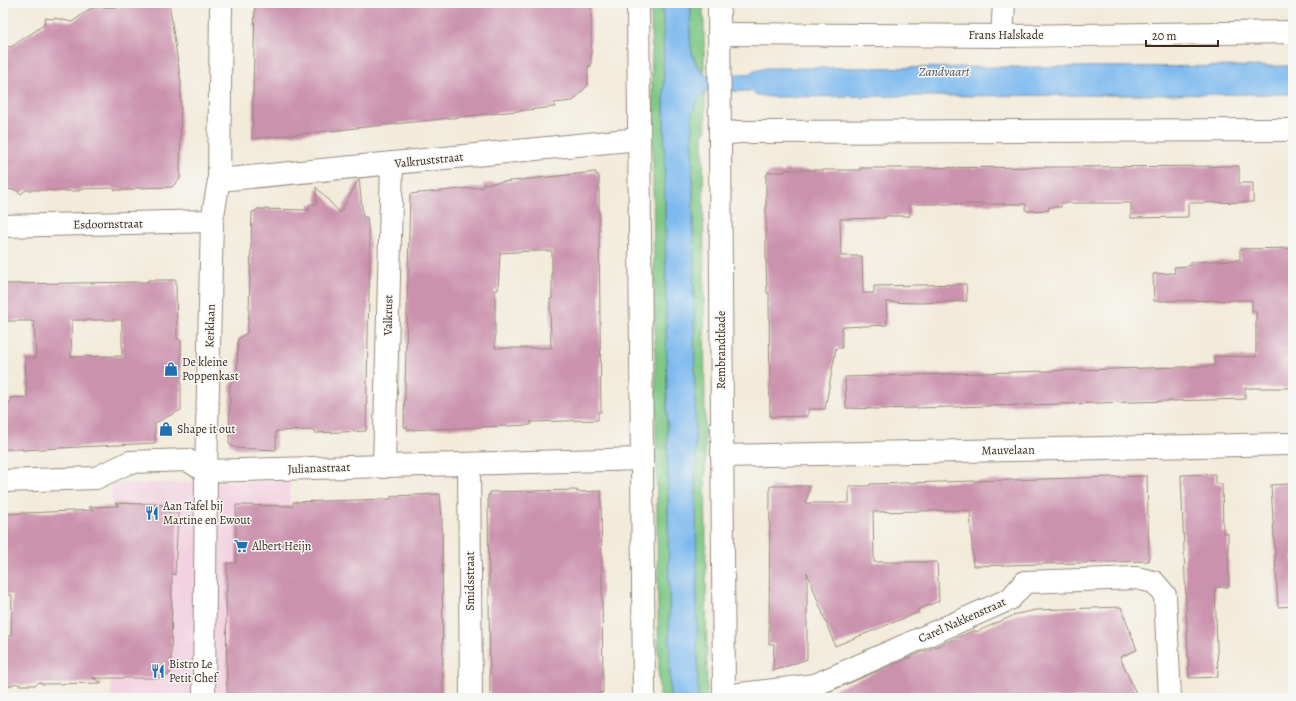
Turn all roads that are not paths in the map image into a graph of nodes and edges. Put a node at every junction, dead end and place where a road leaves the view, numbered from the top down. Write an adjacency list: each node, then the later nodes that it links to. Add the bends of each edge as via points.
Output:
1 (221, 3): 12 (street, Kerklaan)
2 (638, 3): 10 (street)
3 (719, 3): 6 (street, Rembrandtkade)
4 (1004, 3): 7 (street)
5 (1293, 32): 7 (street, Frans Halskade)
6 (719, 34): 7 (street, Frans Halskade); 9 (street, Rembrandtkade)
7 (1002, 36)
8 (1293, 130): 9 (street)
9 (720, 134): 16 (street, Rembrandtkade)
10 (640, 139): 11 (street, Valkruststraat); 17 (street)
11 (392, 163): 12 (street, Valkruststraat); 19 (street, Valkrust)
12 (219, 180): 13 (street, Kerklaan)
13 (212, 221): 14 (street, Esdoornstraat); 20 (street, Kerklaan)
14 (3, 226)
15 (1293, 444): 16 (street, Mauvelaan)
16 (722, 456): 22 (street, Rembrandtkade)
17 (642, 459): 18 (street, Julianastraat); 25 (street)
18 (469, 465): 19 (street, Julianastraat); 24 (street, Smidsstraat)
19 (384, 467): 20 (street, Julianastraat)
20 (206, 471): 21 (street, via 187,460 130,462 96,478); 23 (street, Kerklaan)
21 (3, 481)
22 (724, 697): 26 (street, Carel Nakkenstraat, via 815,685 1010,599 1025,582 1136,578 1154,582 1165,595)
23 (204, 698)
24 (471, 698)
25 (644, 698)
26 (1170, 698)

